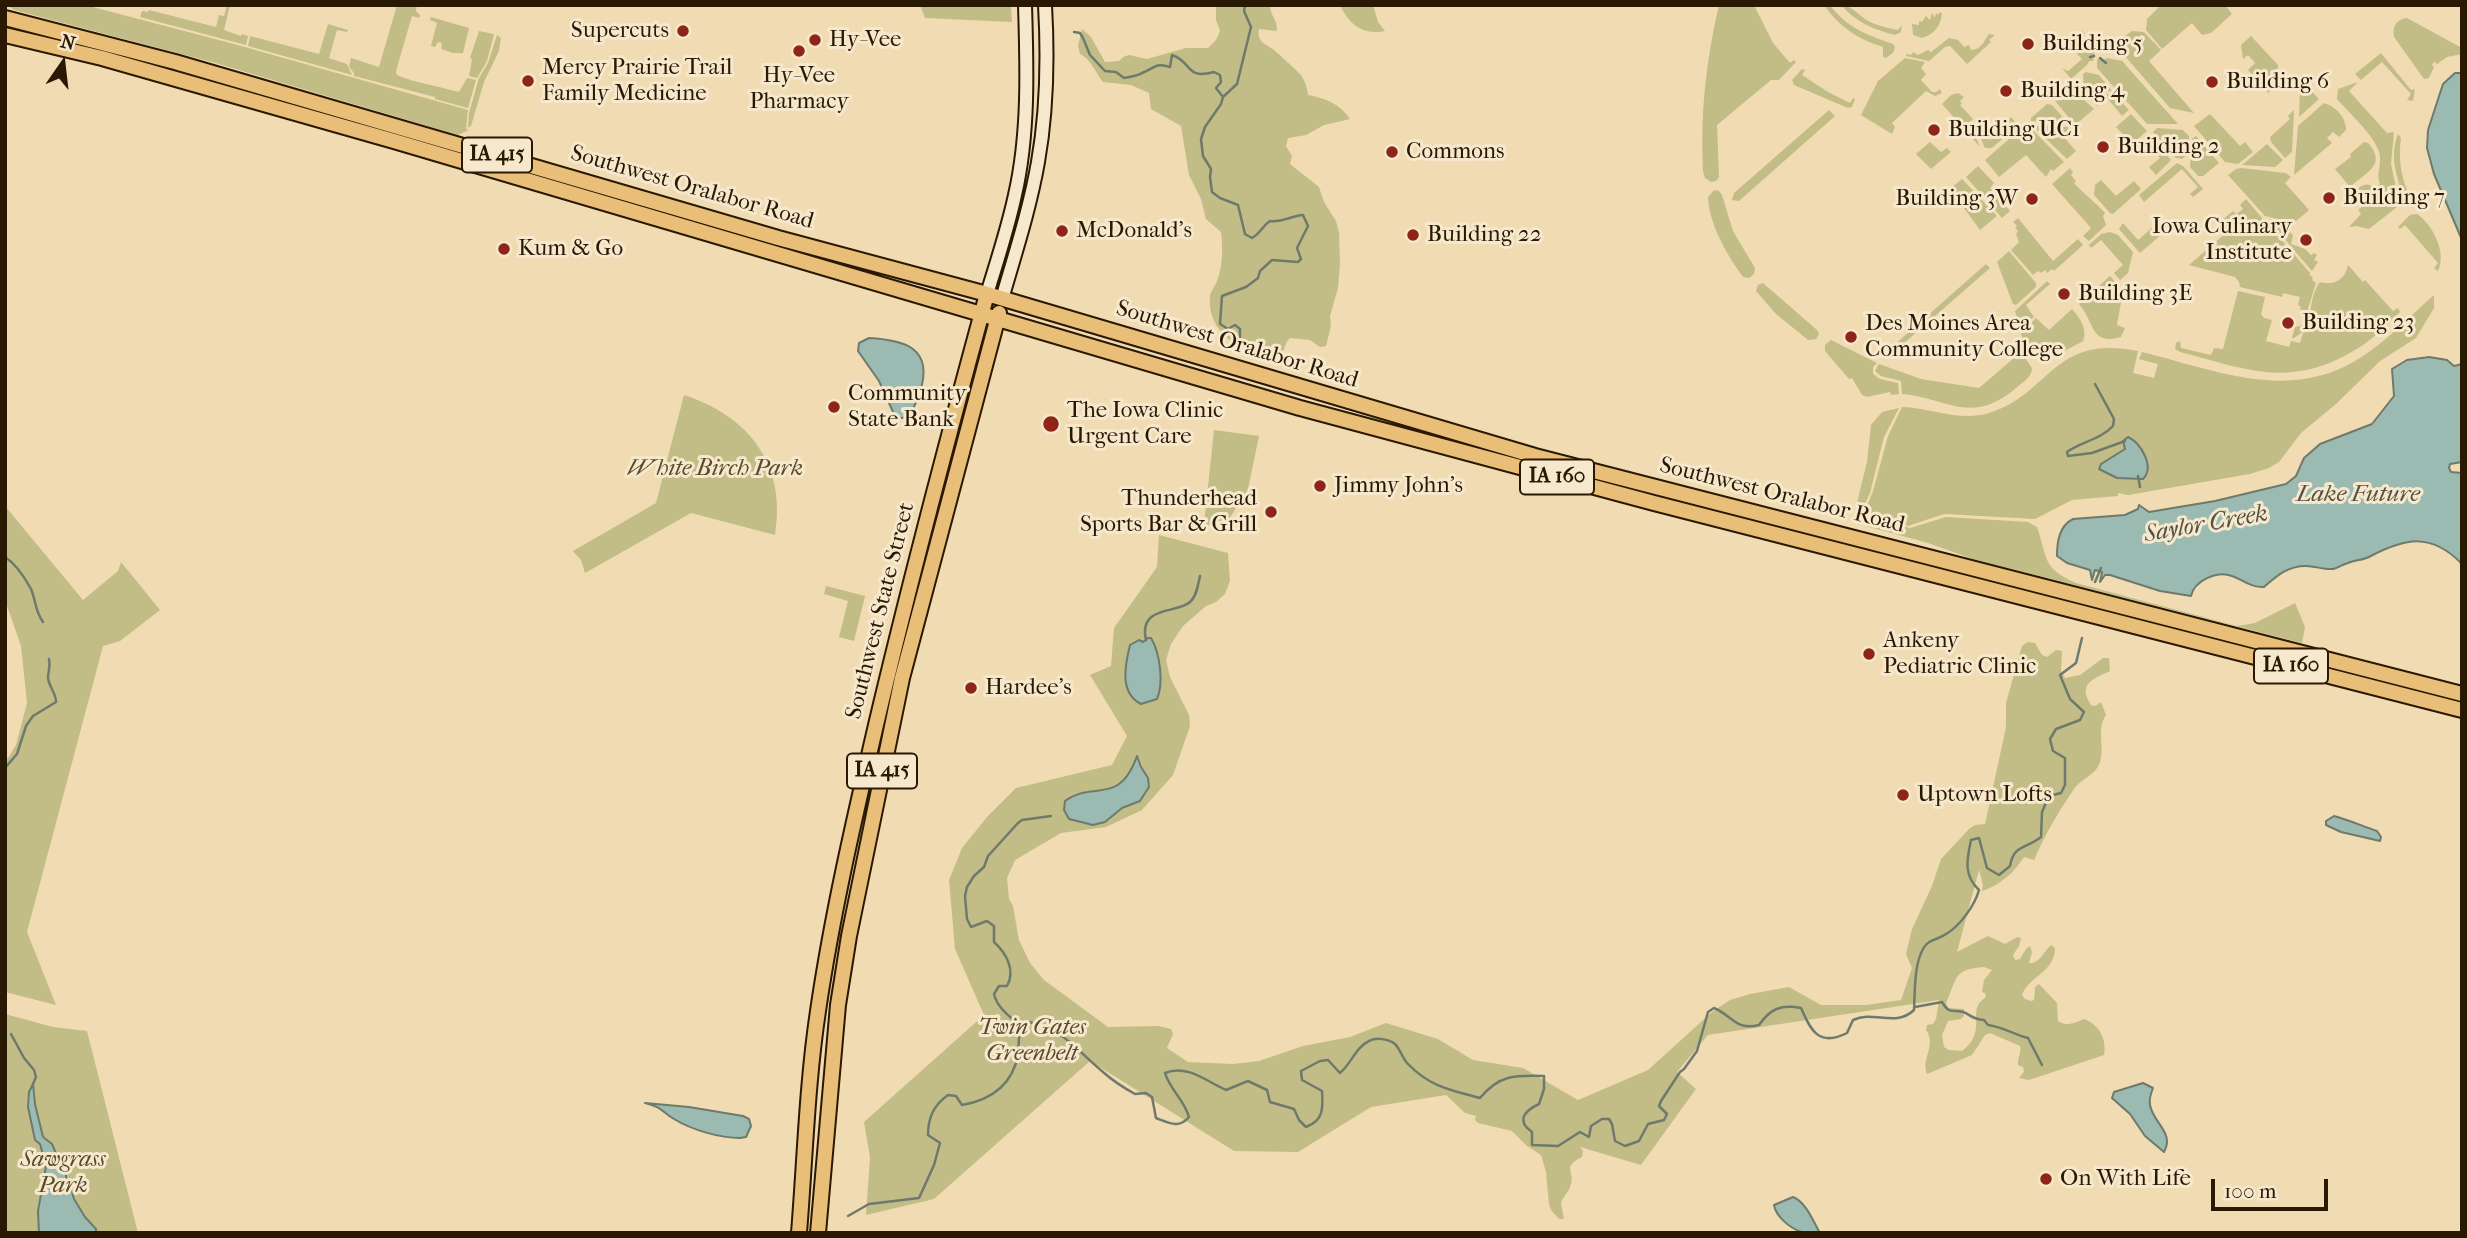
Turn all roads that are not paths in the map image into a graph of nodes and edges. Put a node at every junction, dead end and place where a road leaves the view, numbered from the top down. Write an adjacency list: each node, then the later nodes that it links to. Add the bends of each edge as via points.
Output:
1 (1025, 5): 5 (main road, Southwest State Street, via 1022,148 1016,194)
2 (1045, 5): 6 (main road, Southwest State Street, via 1046,80 1039,152)
3 (5, 19): 5 (main road, Southwest Oralabor Road / IA 415, via 175,62 778,238)
4 (5, 35): 7 (main road, Southwest Oralabor Road / IA 415, via 265,103)
5 (987, 294): 6 (main road, Southwest Oralabor Road / IA 415); 7 (main road, Southwest State Street)
6 (1002, 299): 8 (main road, Southwest State Street / IA 415); 9 (main road, Southwest Oralabor Road / IA 160, via 1535,456)
7 (982, 314): 8 (main road, Southwest Oralabor Road / IA 160); 11 (main road, Southwest State Street / IA 415, via 865,769 830,941 809,1086)
8 (998, 319): 10 (main road, Southwest Oralabor Road / IA 160, via 1416,440); 12 (main road, Southwest State Street / IA 415, via 902,678 849,936 836,1016)
9 (2462, 694)
10 (2462, 710)
11 (799, 1233)
12 (818, 1233)

